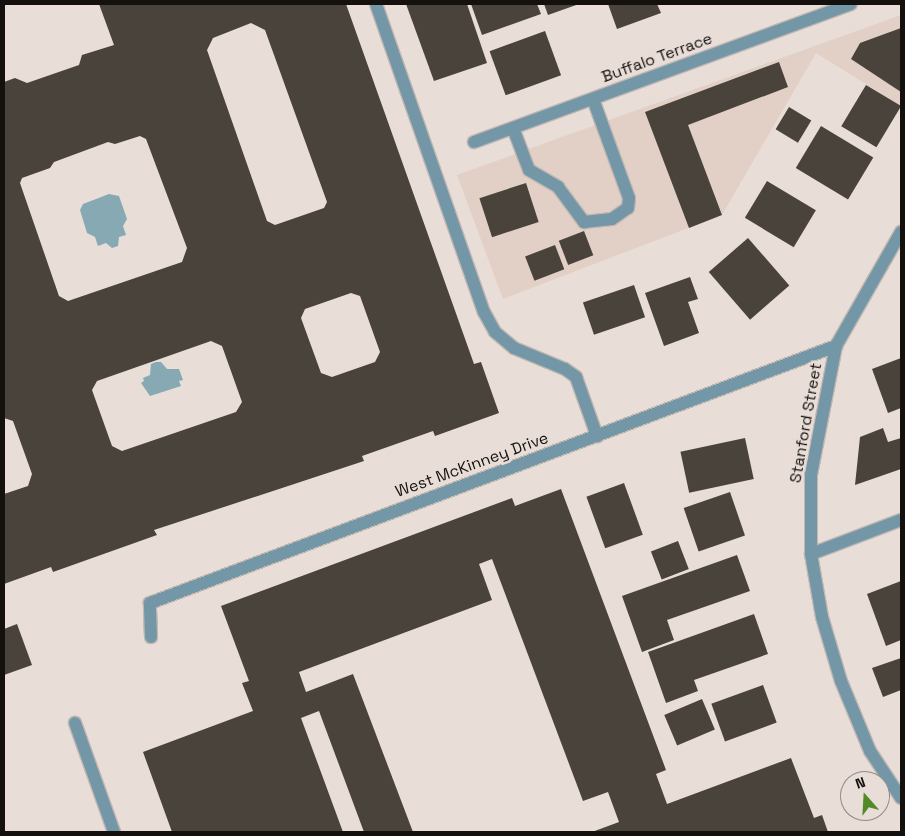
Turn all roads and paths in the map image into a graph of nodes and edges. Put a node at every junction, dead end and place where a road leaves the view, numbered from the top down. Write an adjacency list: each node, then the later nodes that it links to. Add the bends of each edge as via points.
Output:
1 (376, 4): 8 (street, via 484,312 495,332 514,348 565,369 576,377)
2 (851, 4): 3 (street, Buffalo Terrace)
3 (593, 98): 4 (street, Buffalo Terrace); 4 (street, via 629,198 628,208 612,219 584,222 558,188 529,170)
4 (513, 128): 5 (street, Buffalo Terrace)
5 (474, 142)
6 (901, 232): 7 (street, Stanford Street)
7 (836, 346): 8 (street, West McKinney Drive); 10 (street, Stanford Street, via 811,475)
8 (596, 436): 11 (street, West McKinney Drive, via 150,603)
9 (901, 520): 10 (street)
10 (810, 554): 13 (street, Stanford Street, via 822,617 841,680 870,751)
11 (151, 637)
12 (75, 723): 14 (street)
13 (901, 798)
14 (114, 832)

